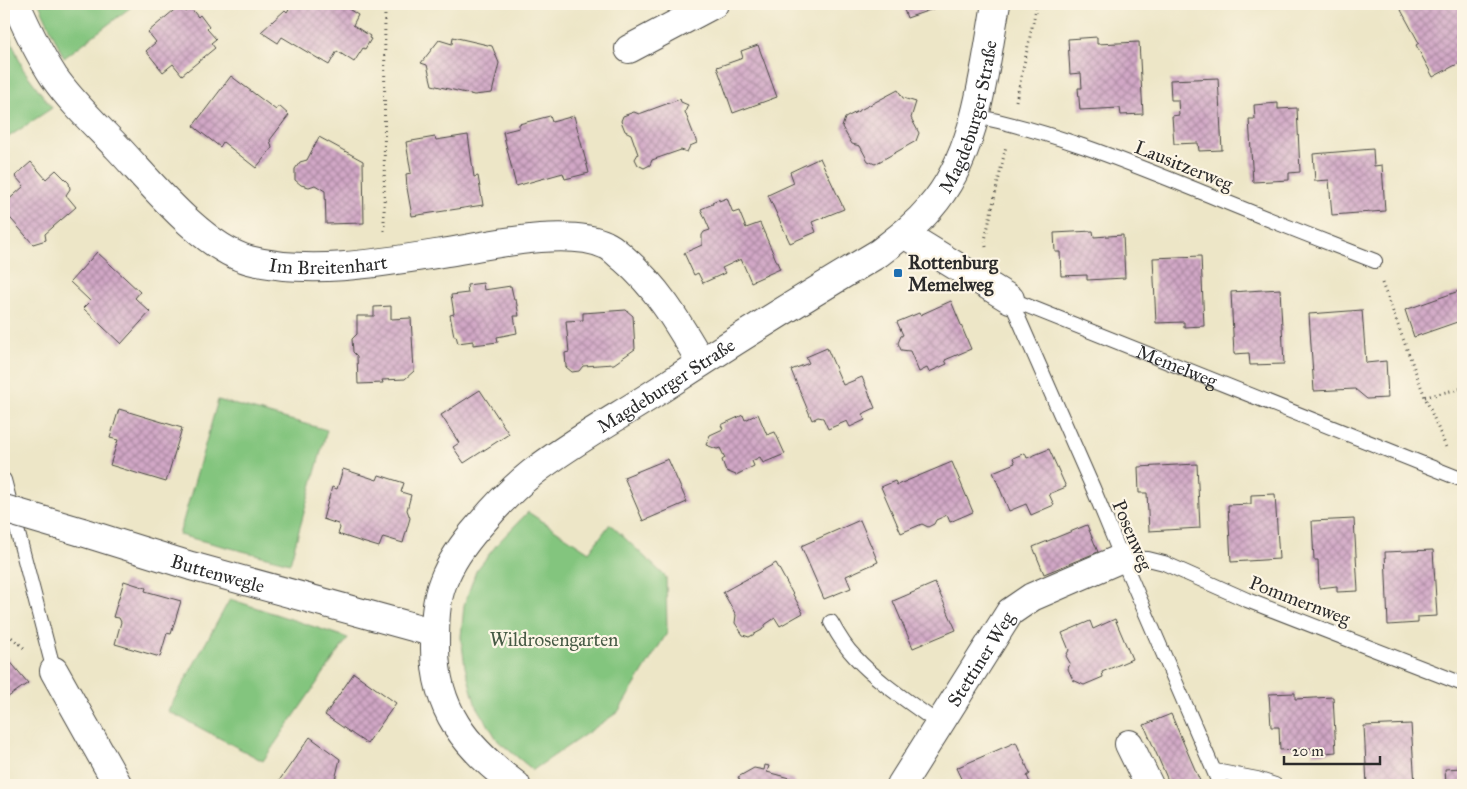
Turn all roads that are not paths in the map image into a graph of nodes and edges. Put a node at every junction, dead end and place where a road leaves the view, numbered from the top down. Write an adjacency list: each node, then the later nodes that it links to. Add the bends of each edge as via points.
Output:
1 (16, 4): 9 (street, Im Breitenhart, via 36,47 74,102 173,206 224,249 247,259 282,265 327,266 565,236 588,238 608,246 636,269 666,303)
2 (714, 4): 4 (street)
3 (996, 4): 5 (street, Magdeburger Straße)
4 (629, 49)
5 (975, 116): 6 (street, Magdeburger Straße, via 965,149 951,178 931,207); 7 (lane, Lausitzerweg, via 1050,134)
6 (904, 234): 8 (street, Memelweg); 9 (street, Magdeburger Straße)
7 (1375, 261)
8 (1010, 300): 10 (lane, Memelweg); 13 (lane, Posenweg)
9 (702, 362): 15 (street, Magdeburger Straße, via 532,474 508,495 455,557 436,605)
10 (1458, 478)
11 (4, 480): 16 (lane)
12 (4, 510): 15 (street, Buttenwegle, bridge, via 191,566)
13 (1122, 558): 17 (lane, Pommernweg, via 1164,563 1247,600); 18 (street, Stettiner Weg, via 1032,597 1010,612); 20 (lane, Posenweg)
14 (831, 622): 18 (lane, via 843,642 867,668)
15 (435, 632): 22 (street, Magdeburger Straße, via 439,688 452,718 470,744 493,768)
16 (54, 671): 21 (street)
17 (1463, 684)
18 (939, 724): 23 (street, Stettiner Weg)
19 (1129, 744): 24 (street)
20 (1215, 771): 25 (lane, Posenweg); 26 (lane)
21 (118, 785)
22 (516, 785)
23 (901, 785)
24 (1149, 785)
25 (1220, 785)
26 (1275, 785)

